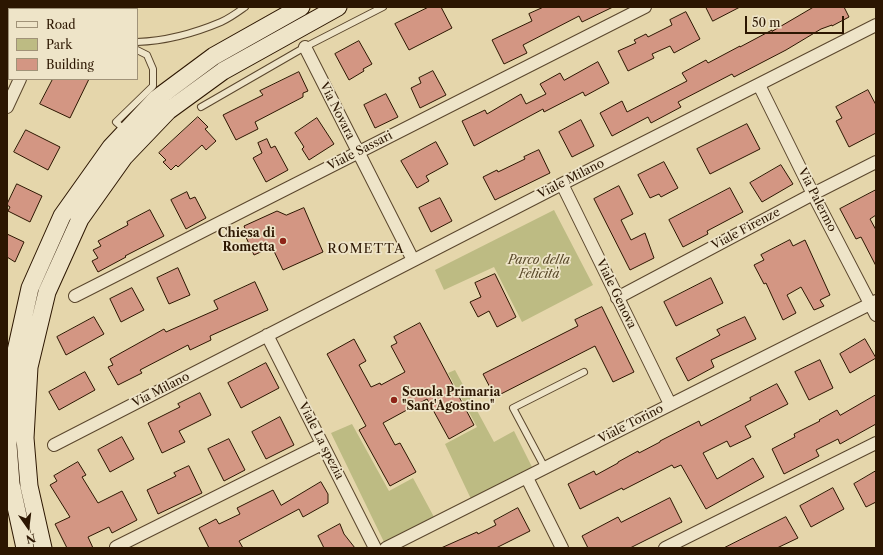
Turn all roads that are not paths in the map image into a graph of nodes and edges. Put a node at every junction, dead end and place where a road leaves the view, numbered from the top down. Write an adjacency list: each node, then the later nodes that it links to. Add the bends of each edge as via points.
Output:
1 (245, 7): 7 (lane, via 222,21 185,35)
2 (301, 7): 14 (main road, via 214,56 156,99)
3 (338, 7): 34 (main road, via 223,70 168,111 124,157 80,219 47,292 29,367 25,438 29,486)
4 (384, 7): 8 (lane)
5 (645, 7): 15 (street, Viale Sassari)
6 (876, 25): 11 (street, Viale Milano)
7 (138, 42)
8 (305, 47): 13 (lane); 15 (street, Via Novara)
9 (138, 50): 14 (lane, via 147,55 153,69 153,86 116,122)
10 (20, 80): 12 (street)
11 (759, 85): 17 (street, Viale Milano); 18 (street, Via Palermo)
12 (7, 107)
13 (202, 108)
14 (126, 130): 33 (main road, via 62,216 30,288 12,369 8,445 12,484)
15 (358, 152): 19 (street, Via Novara); 20 (street, Viale Sassari)
16 (876, 162): 18 (street, Viale Firenze)
17 (562, 184): 19 (street, Viale Milano); 21 (street, Viale Genova)
18 (813, 194): 21 (street, Viale Firenze); 22 (street, Via Palermo)
19 (413, 260): 24 (street, Viale Milano)
20 (75, 296)
21 (618, 298): 26 (street, Viale Genova)
22 (873, 302): 23 (street, Via Palermo); 26 (street, Viale Torino)
23 (876, 315)
24 (267, 335): 28 (street, Viale La spezia); 29 (street, Via Milano)
25 (584, 372): 30 (lane, via 513,408)
26 (670, 404): 30 (street, Viale Torino)
27 (876, 443): 38 (street)
28 (322, 444): 32 (street); 35 (street, Viale La spezia)
29 (54, 445)
30 (545, 468): 31 (street, Viale Torino)
31 (527, 478): 36 (street, Viale Torino); 37 (street)
32 (116, 547)
33 (25, 548)
34 (43, 548)
35 (375, 548)
36 (386, 548)
37 (562, 548)
38 (665, 548)

